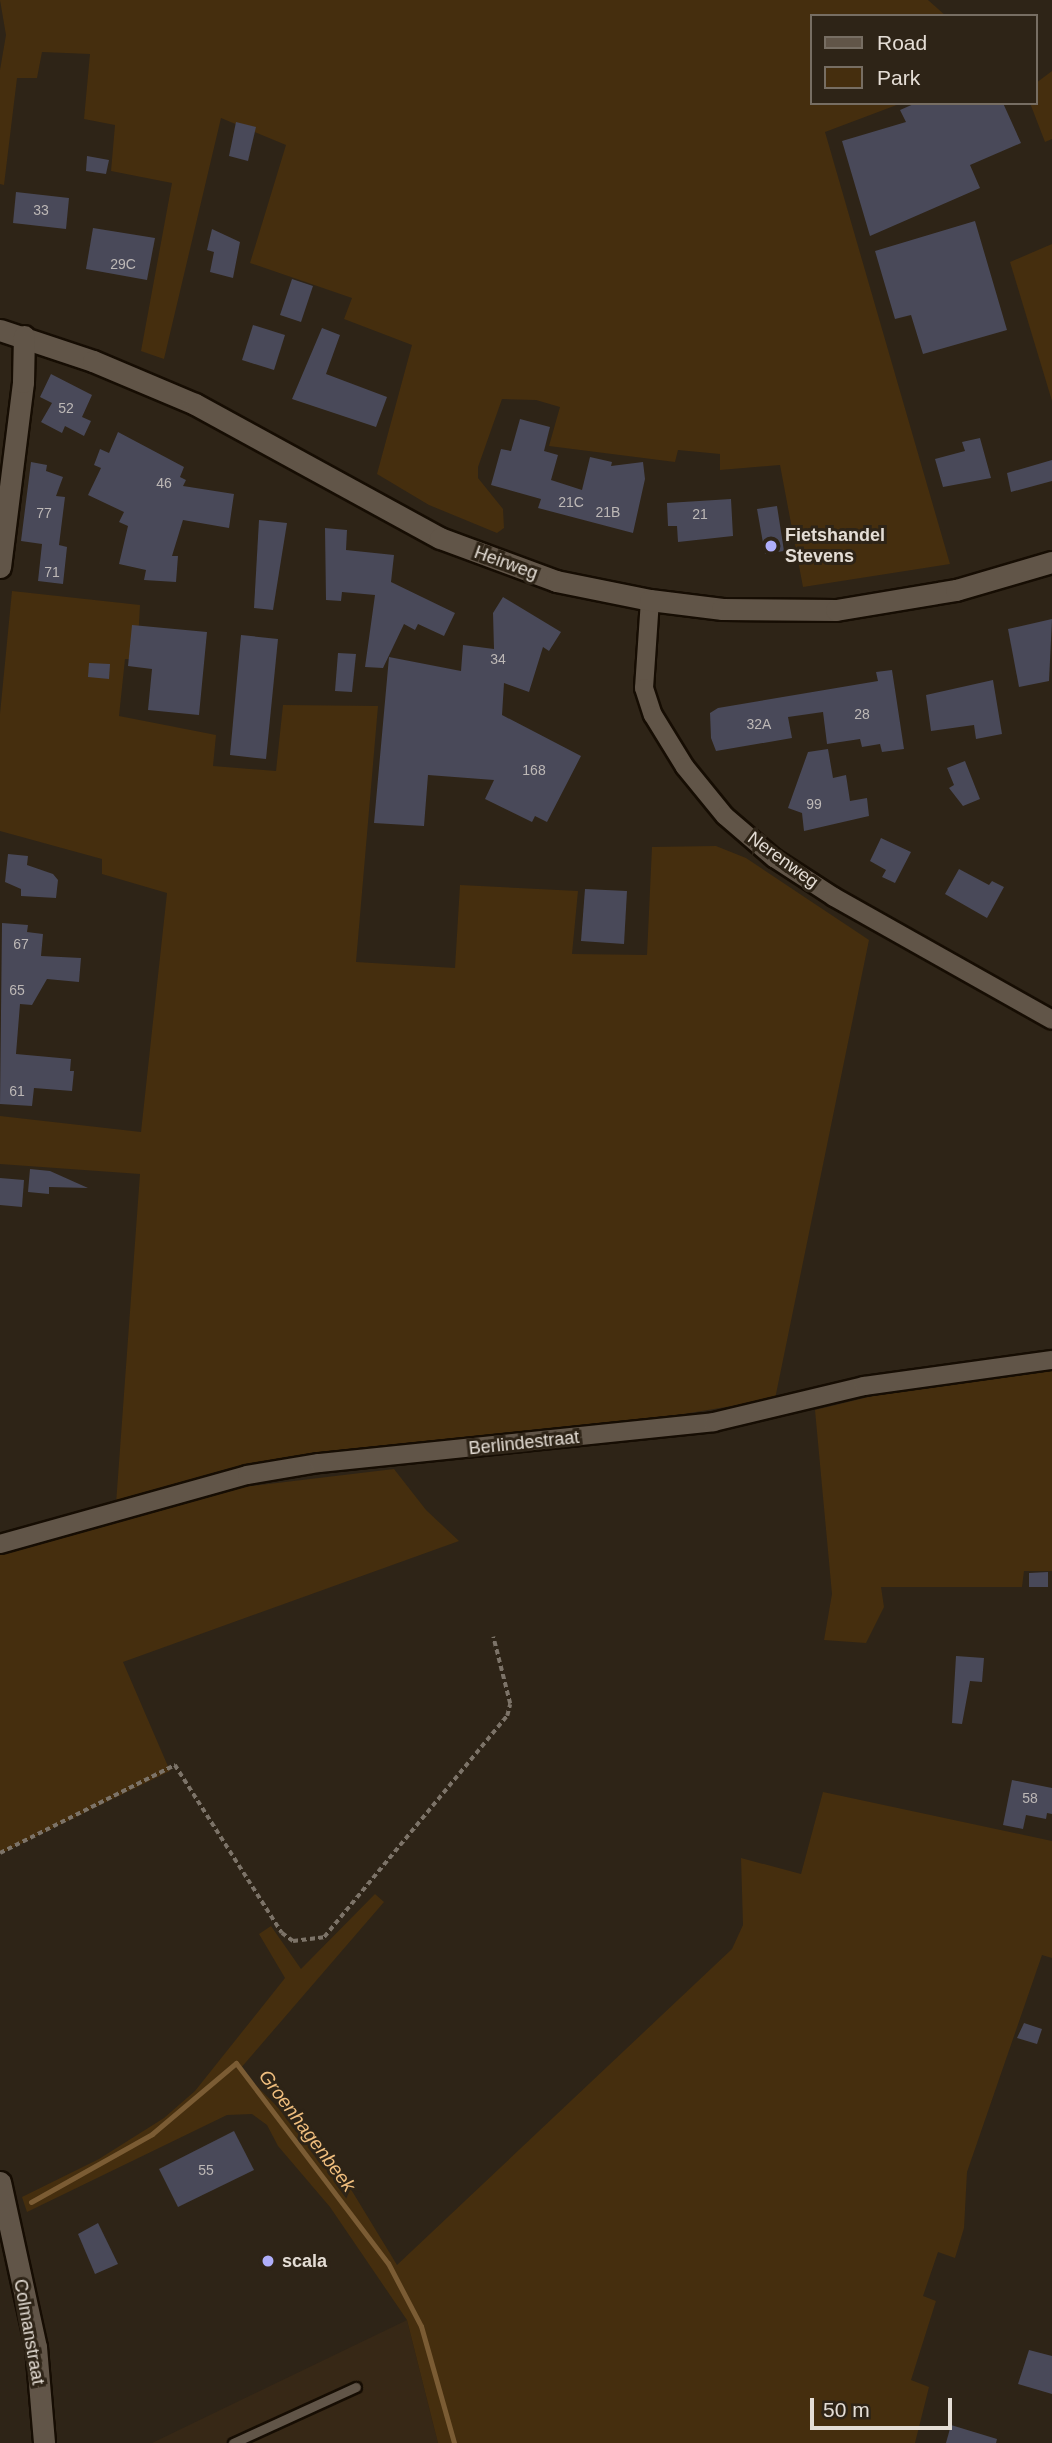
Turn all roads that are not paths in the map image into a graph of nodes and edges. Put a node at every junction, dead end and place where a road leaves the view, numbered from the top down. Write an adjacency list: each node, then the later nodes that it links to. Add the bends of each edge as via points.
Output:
1 (0, 330): 2 (main road, Heirweg)
2 (24, 336): 4 (main road, via 23,382); 5 (main road, Heirweg, via 195,404 389,512 499,562 556,581)
3 (1052, 562): 5 (main road, Heirweg, via 956,590 836,610 735,610)
4 (0, 567)
5 (650, 600): 6 (street, Nerenweg, via 644,688 653,715 685,767 725,816 774,858 834,897)
6 (1052, 1020)
7 (1052, 1360): 8 (street, Berlindestraat, via 864,1385 715,1422 319,1463 247,1475)
8 (0, 1544)
9 (0, 2182): 11 (main road, Colmanstraat, via 36,2347)
10 (356, 2387): 12 (lane)
11 (44, 2443)
12 (233, 2443)

